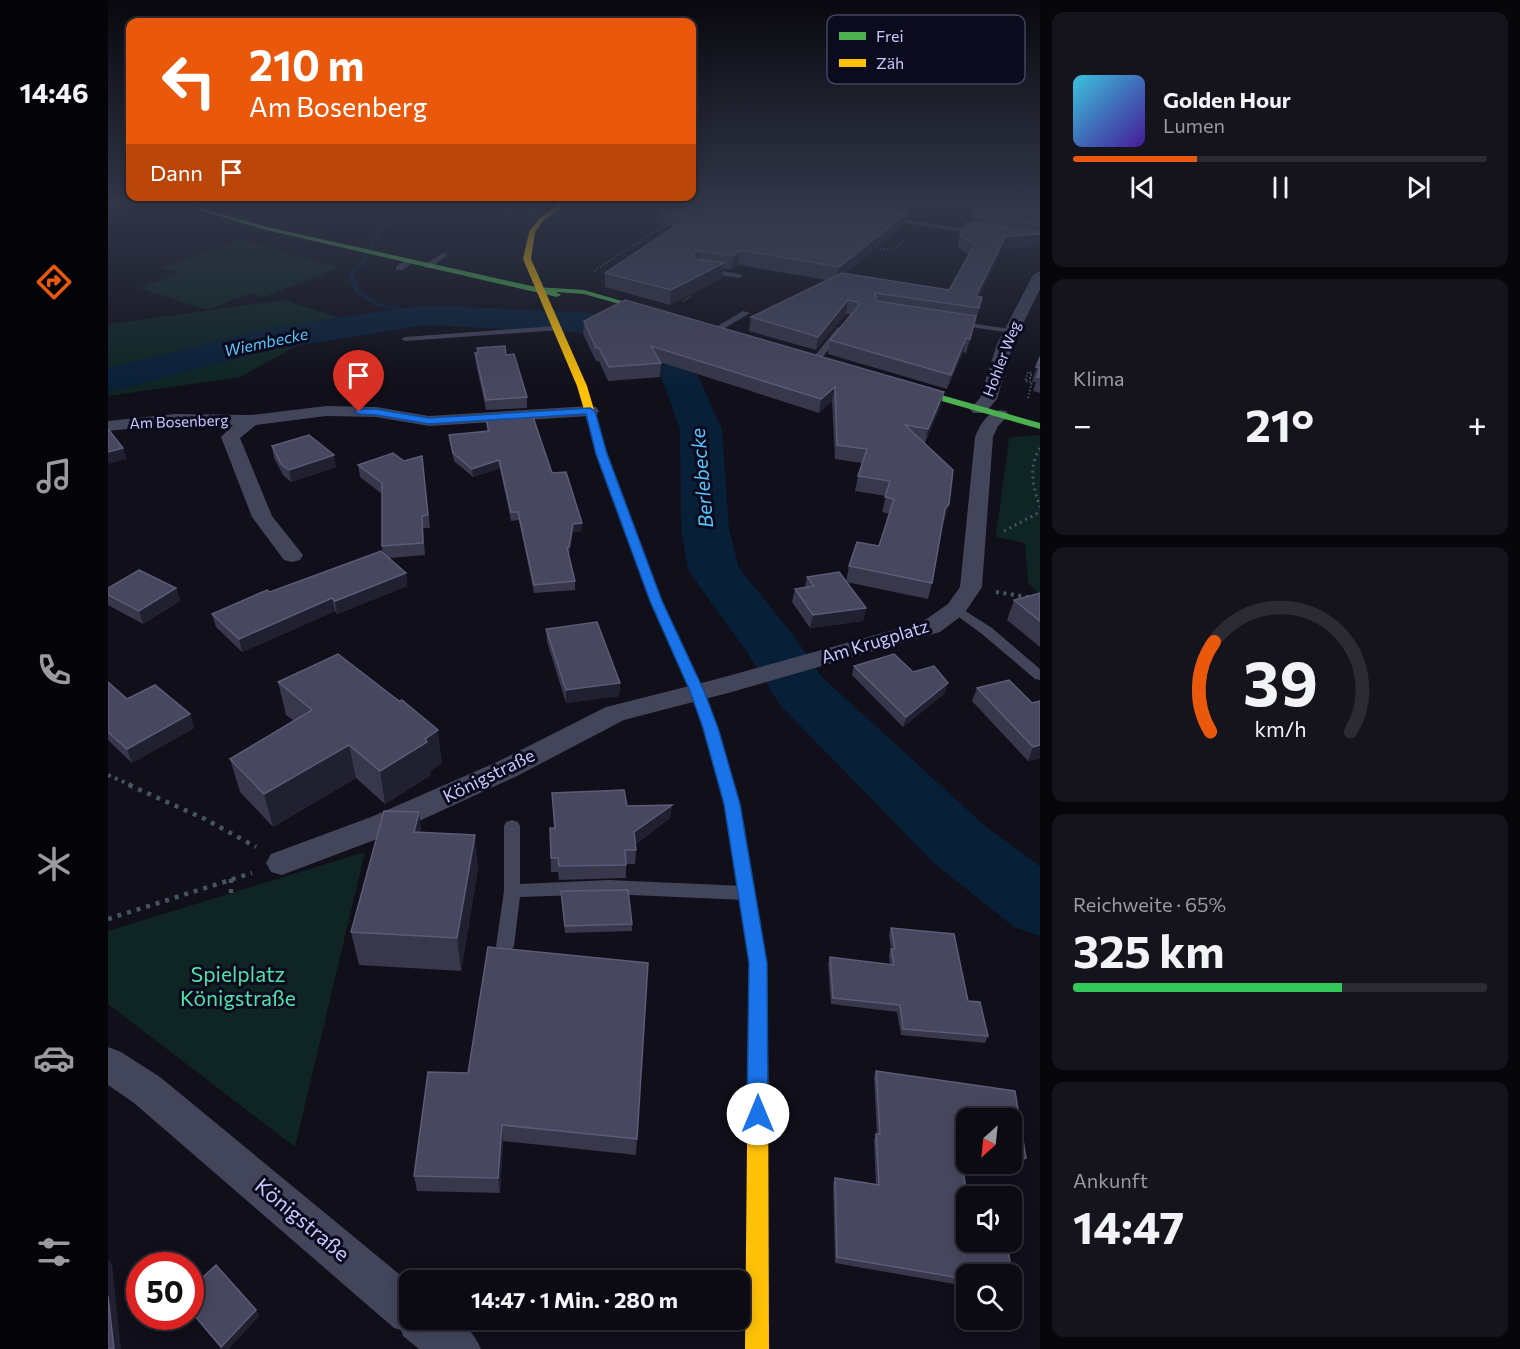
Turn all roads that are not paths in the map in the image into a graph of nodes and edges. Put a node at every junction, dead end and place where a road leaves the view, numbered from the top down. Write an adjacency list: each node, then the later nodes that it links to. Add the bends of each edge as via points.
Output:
1 (401, 264): 5 (main road)
2 (431, 264): 5 (lane)
3 (514, 264): 7 (main road, via 483,270)
4 (529, 264): 10 (main road)
5 (428, 266): 7 (main road)
6 (698, 269): 9 (lane)
7 (450, 270): 10 (main road)
8 (1040, 275): 17 (street, Hohler Weg)
9 (739, 276)
10 (539, 289): 12 (main road, via 584,292); 15 (main road)
11 (746, 313): 16 (lane)
12 (684, 320)
13 (944, 321): 17 (lane)
14 (845, 325): 20 (lane, via 819,356)
15 (556, 328): 19 (lane); 24 (main road)
16 (710, 328): 18 (main road)
17 (1011, 331): 23 (street, Hohler Weg, via 988,399)
18 (738, 336)
19 (405, 339)
20 (807, 358): 21 (main road)
21 (831, 365)
22 (880, 380): 23 (main road)
23 (979, 409): 25 (main road)
24 (590, 411): 26 (street, Am Bosenberg, via 429,421 376,412 326,411); 32 (main road, via 656,601)
25 (1000, 415): 28 (main road); 30 (street, Am Krugplatz, via 984,437 971,587)
26 (251, 420): 27 (street, Am Bosenberg, via 175,419); 29 (street, Am Bosenberg, via 230,437 262,517)
27 (108, 426)
28 (1040, 426)
29 (292, 555)
30 (956, 609): 31 (lane); 32 (street, Am Krugplatz, via 931,627)
31 (1040, 676)
32 (697, 691): 34 (street, Königstraße, via 615,712 476,783); 36 (main road, via 732,804)
33 (512, 826): 35 (lane)
34 (282, 863)
35 (512, 891): 36 (lane, via 609,887); 37 (lane)
36 (747, 893): 42 (main road, via 758,963)
37 (506, 946)
38 (108, 1064): 39 (street, Königstraße, via 147,1090)
39 (399, 1303)
40 (431, 1330): 41 (street)
41 (458, 1349)
42 (758, 1349)

